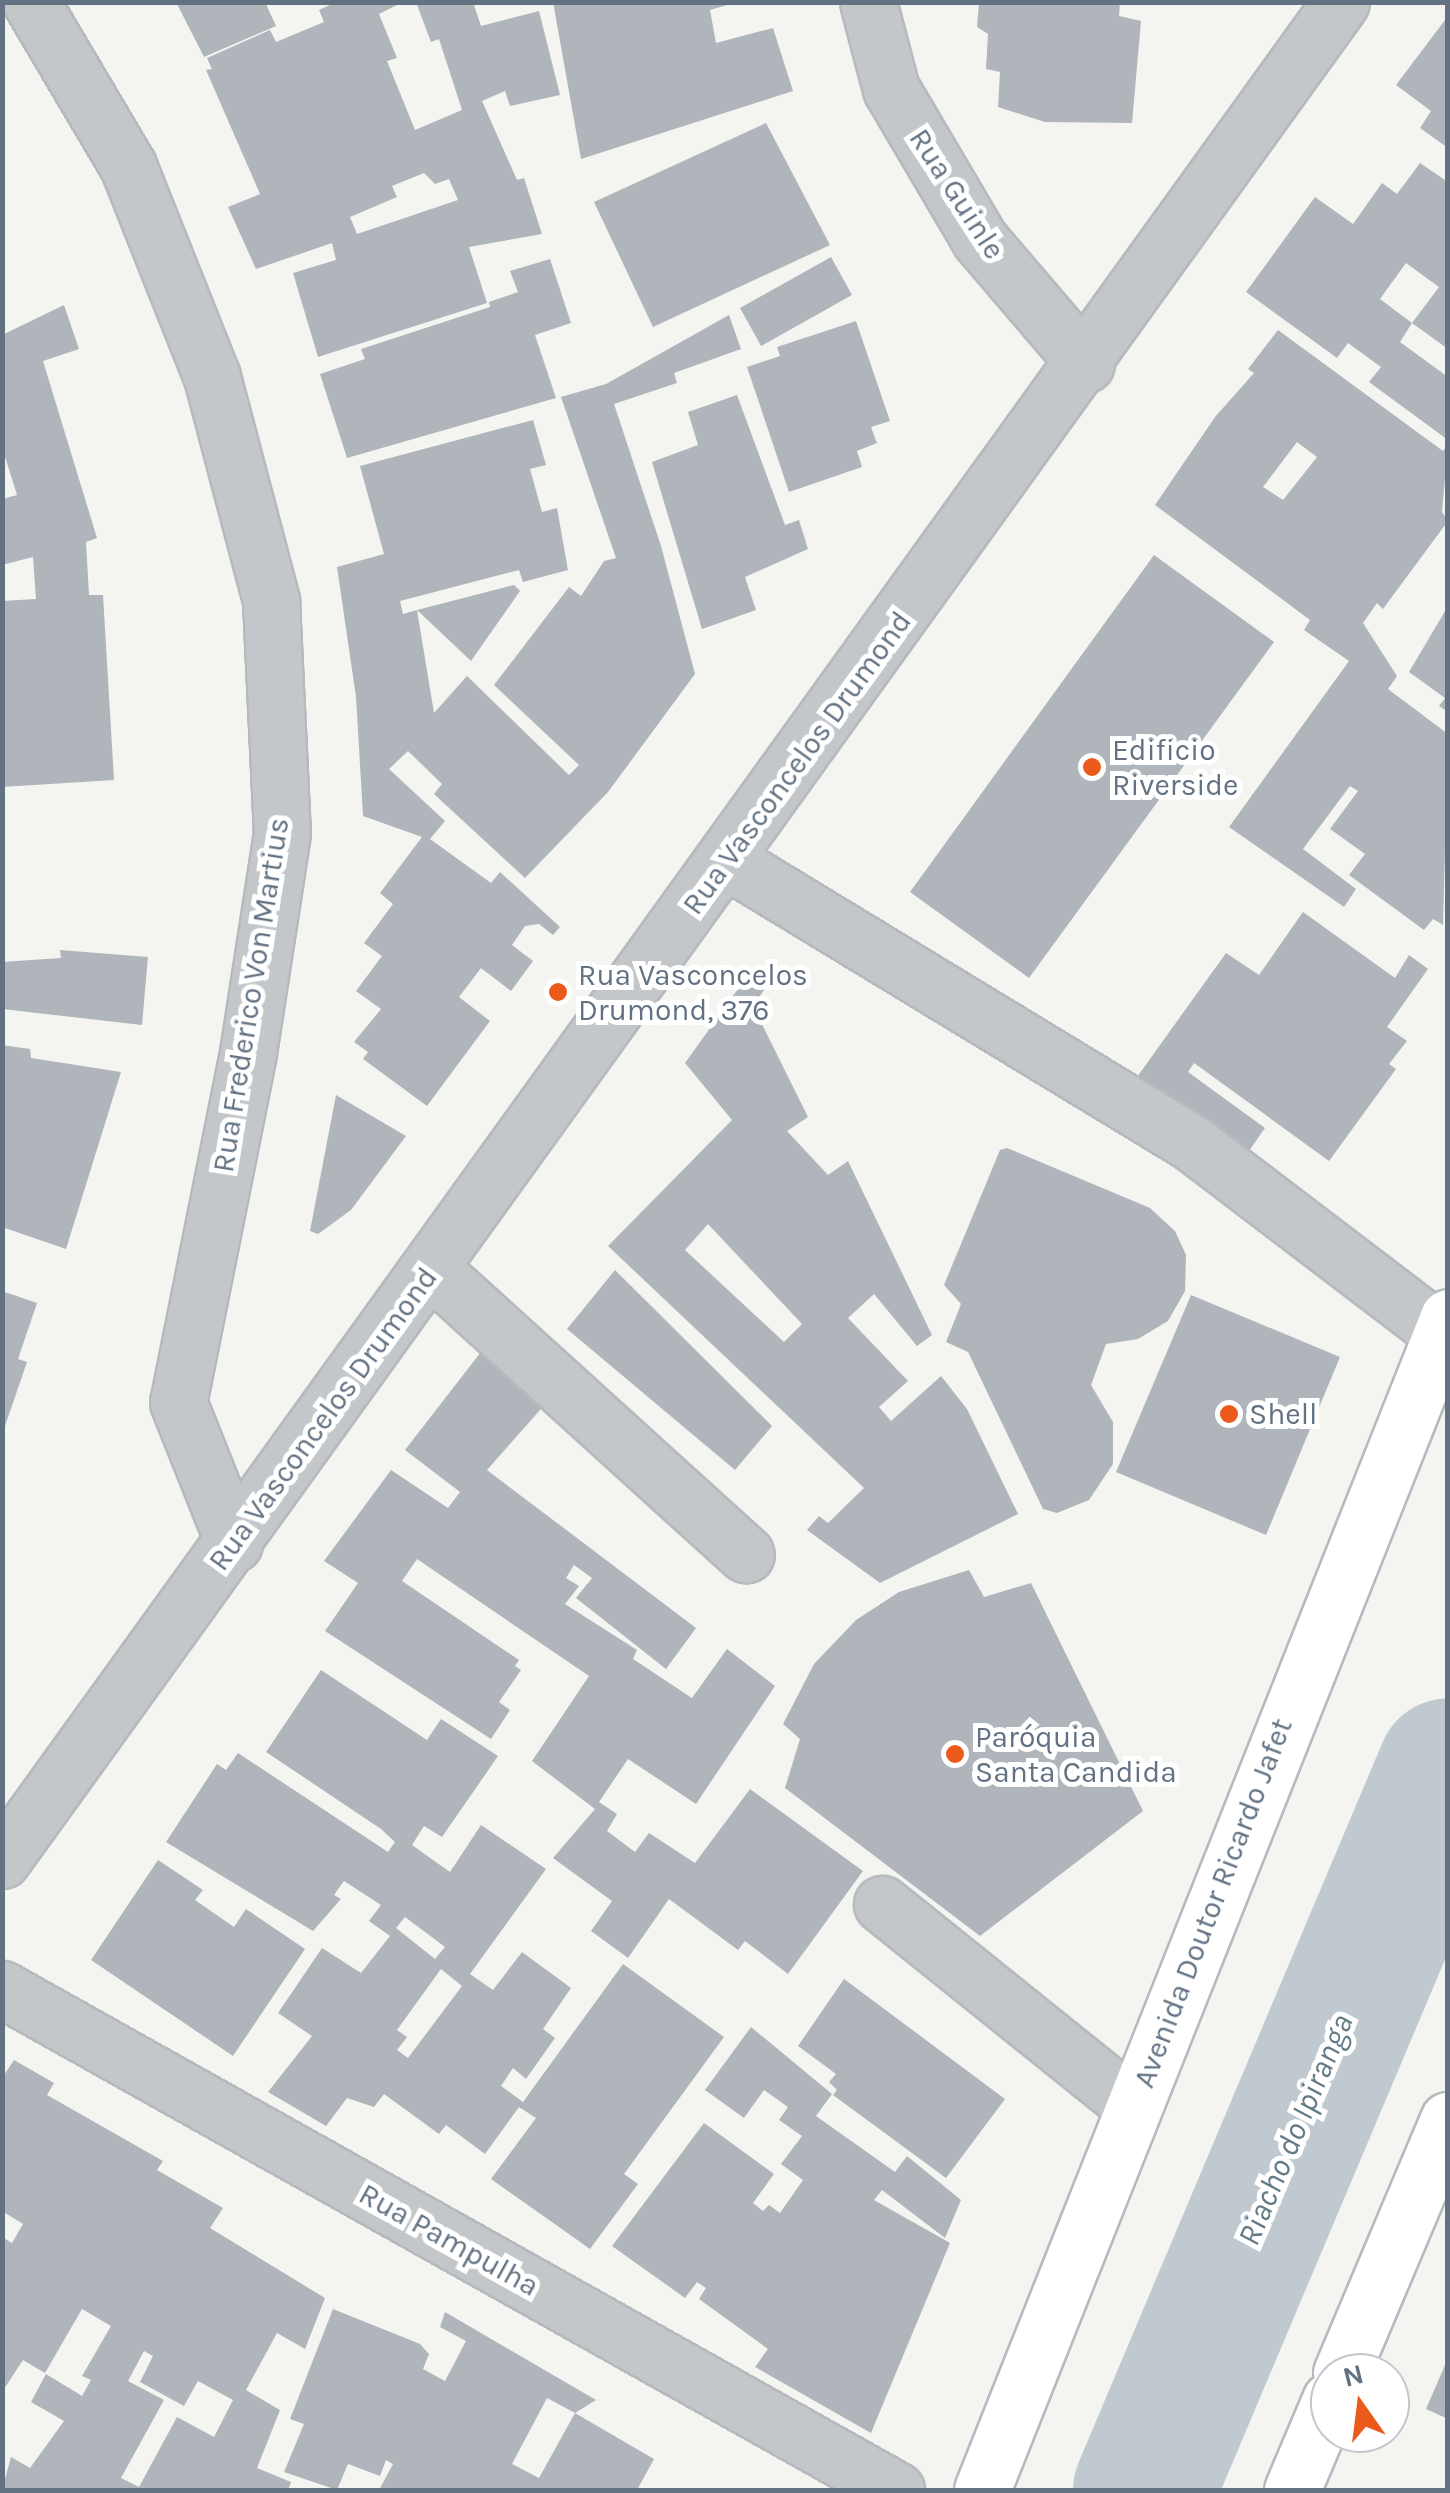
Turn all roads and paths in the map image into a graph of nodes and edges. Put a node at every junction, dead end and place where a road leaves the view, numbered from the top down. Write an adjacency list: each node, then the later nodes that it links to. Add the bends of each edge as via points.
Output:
1 (31, 2): 8 (street, Rua Frederico Von Martius, via 128,166 212,376 272,601 282,833 248,1053 178,1402)
2 (868, 2): 4 (street, Rua Guinle, via 890,89 980,240)
3 (1341, 2): 4 (street, Rua Vasconcelos Drumond)
4 (1086, 364): 5 (street, Rua Vasconcelos Drumond)
5 (726, 860): 6 (street, Rua Vasconcelos Drumond); 7 (street, via 1192,1143)
6 (431, 1269): 8 (street, Rua Vasconcelos Drumond); 9 (street)
7 (1444, 1325): 13 (main road, Avenida Doutor Ricardo Jafet)
8 (234, 1543): 10 (street, Rua Vasconcelos Drumond)
9 (746, 1555)
10 (2, 1860)
11 (882, 1904): 13 (street)
12 (2, 1989): 17 (street, Rua Pampulha)
13 (1133, 2106): 18 (main road, Avenida Doutor Ricardo Jafet)
14 (1448, 2120): 15 (main road)
15 (1349, 2353)
16 (1310, 2447): 19 (main road)
17 (896, 2490)
18 (982, 2490)
19 (1292, 2490)

